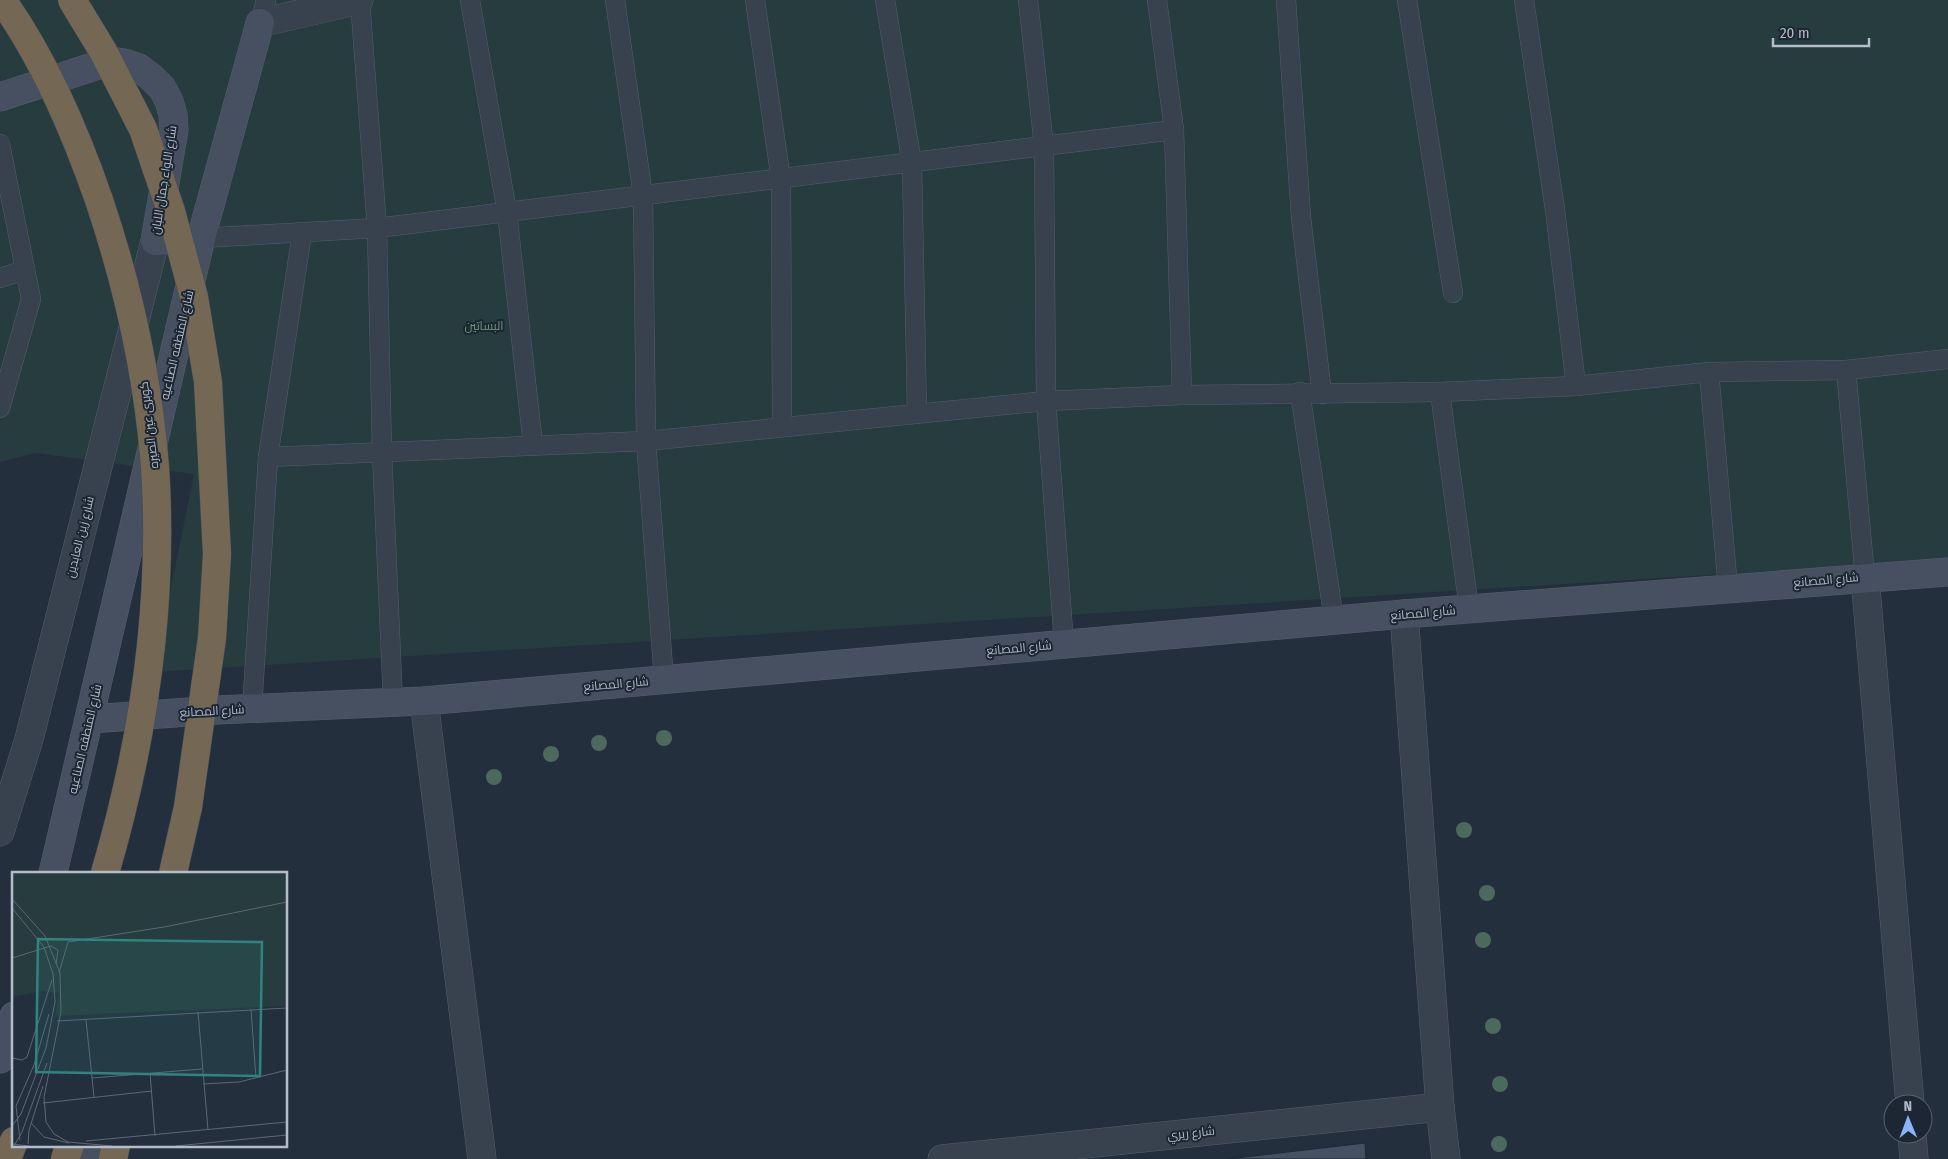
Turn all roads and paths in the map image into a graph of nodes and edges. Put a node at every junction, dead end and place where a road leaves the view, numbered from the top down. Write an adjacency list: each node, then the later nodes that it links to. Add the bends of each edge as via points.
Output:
1 (2, 0): 61 (highway, كوبرى عين الصيره, bridge, via 47,75 84,157 129,305 145,384 155,477 152,632 142,712)
2 (72, 0): 58 (highway, bridge, via 104,51 143,129 171,210 194,297 208,382 217,554 212,638)
3 (359, 0): 13 (street); 22 (lane)
4 (470, 0): 21 (lane)
5 (615, 0): 20 (lane)
6 (756, 0): 19 (lane)
7 (885, 0): 18 (lane)
8 (1028, 0): 17 (lane)
9 (1157, 0): 15 (lane)
10 (1286, 0): 35 (lane, via 1301,217)
11 (1408, 0): 28 (lane)
12 (1524, 0): 32 (lane, via 1555,210)
13 (263, 12): 24 (street, شارع المنطقه الصناعيه)
14 (0, 97): 25 (street, شارع اللواء جمال اللبان, via 111,61 139,68 152,77 170,101 174,130)
15 (1174, 130): 17 (lane); 36 (lane)
16 (0, 144): 26 (lane)
17 (1044, 147): 18 (lane); 37 (lane)
18 (912, 164): 19 (lane); 39 (lane)
19 (781, 180): 20 (lane); 40 (lane)
20 (643, 196): 21 (lane); 41 (lane)
21 (507, 212): 22 (lane); 42 (lane)
22 (377, 228): 23 (lane); 43 (lane)
23 (302, 233): 24 (lane); 44 (lane)
24 (201, 238): 25 (street); 57 (street, شارع المنطقه الصناعيه)
25 (155, 241): 59 (street, شارع زين العابدين, via 29,740)
26 (25, 270): 27 (lane); 38 (lane, via 31,299)
27 (0, 278)
28 (1453, 293)
29 (1948, 359): 30 (lane)
30 (1846, 370): 31 (lane); 46 (lane)
31 (1709, 372): 32 (lane); 47 (lane)
32 (1576, 386): 34 (lane)
33 (1300, 392): 35 (lane); 36 (lane); 50 (lane)
34 (1440, 392): 35 (lane); 48 (lane)
35 (1322, 394)
36 (1182, 395): 37 (lane)
37 (1046, 401): 39 (lane); 51 (lane)
38 (0, 408)
39 (917, 413): 40 (lane)
40 (782, 425): 41 (lane)
41 (646, 440): 42 (lane); 52 (lane)
42 (532, 445): 43 (lane)
43 (382, 452): 44 (lane); 54 (lane)
44 (268, 457): 55 (lane)
45 (1948, 572): 46 (street, شارع المصانع)
46 (1865, 577): 47 (street, شارع المصانع); 67 (street)
47 (1728, 588): 48 (street, شارع المصانع)
48 (1470, 609): 49 (street, شارع المصانع)
49 (1404, 614): 50 (street, شارع المصانع); 68 (street)
50 (1334, 620): 51 (street, شارع المصانع)
51 (1064, 644): 52 (street, شارع المصانع)
52 (664, 680): 53 (street, شارع المصانع)
53 (424, 701): 54 (street, شارع المصانع); 79 (street)
54 (393, 702): 55 (street, شارع المصانع)
55 (252, 708): 56 (street, شارع المصانع)
56 (217, 710): 57 (street, شارع المصانع); 64 (street)
57 (90, 719): 60 (street, شارع المنطقه الصناعيه)
58 (188, 807): 62 (highway, bridge); 63 (highway, bridge)
59 (0, 832)
60 (53, 872)
61 (105, 872)
62 (162, 872)
63 (173, 872)
64 (173, 872)
65 (12, 1022): 66 (street)
66 (0, 1059)
67 (1909, 1094)
68 (1440, 1107): 74 (street, شارع ريري); 81 (street)
69 (1913, 1144): 82 (street)
70 (12, 1146): 75 (highway)
71 (70, 1146): 76 (highway)
72 (99, 1146): 77 (street)
73 (116, 1146): 78 (highway)
74 (995, 1156): 80 (street, شارع ريري)
75 (7, 1159)
76 (65, 1159)
77 (95, 1159)
78 (113, 1159)
79 (482, 1159)
80 (942, 1159)
81 (1446, 1159)
82 (1914, 1159)

